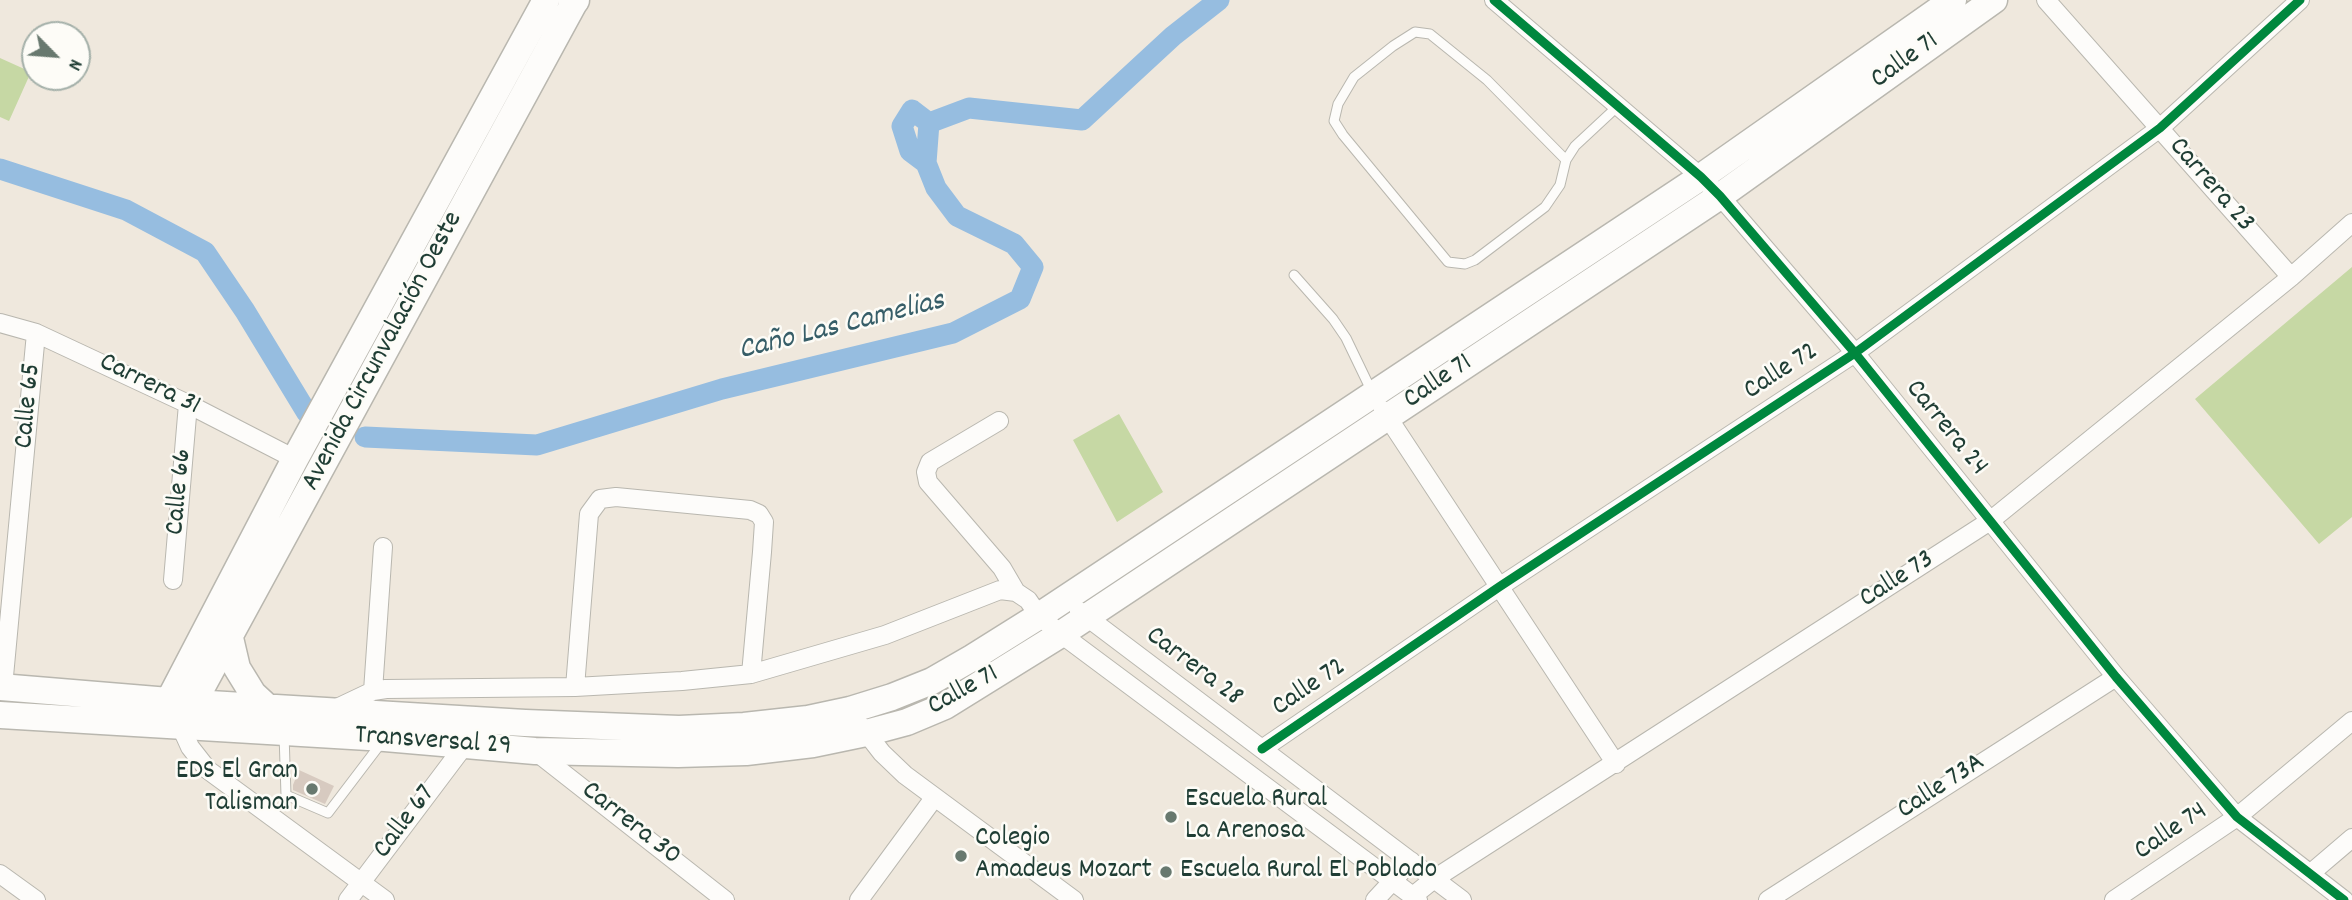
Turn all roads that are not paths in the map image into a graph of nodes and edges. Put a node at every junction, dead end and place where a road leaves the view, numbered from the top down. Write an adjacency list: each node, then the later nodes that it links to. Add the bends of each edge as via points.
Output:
1 (546, 0): 23 (main road, Avenida Circunvalación Oeste)
2 (574, 0): 33 (main road, Avenida Circunvalación Oeste)
3 (1494, 0): 8 (street, Carrera 24)
4 (1953, 0): 11 (main road, Calle 71)
5 (1994, 0): 12 (main road, Calle 71)
6 (2046, 0): 9 (street, Carrera 23)
7 (2300, 0): 9 (street, Calle 72)
8 (1618, 106): 10 (lane); 11 (street, Carrera 24)
9 (2160, 128): 15 (street, Carrera 23); 18 (street, Calle 72)
10 (1566, 160): 10 (lane, via 1487,80 1430,34 1415,32 1354,77 1334,121 1448,261 1457,264 1475,260 1545,207 1560,185)
11 (1700, 177): 12 (street, Carrera 24); 19 (main road, Calle 71)
12 (1720, 196): 18 (street, Carrera 24); 21 (main road, Calle 71)
13 (2352, 223): 15 (street, Calle 73)
14 (1294, 275): 19 (lane, via 1346,338)
15 (2291, 278): 24 (street, Calle 73)
16 (0, 323): 17 (street, Carrera 31)
17 (36, 333): 20 (street, Carrera 31); 36 (street, Calle 65)
18 (1854, 353): 24 (street, Carrera 24); 27 (street, Calle 72)
19 (1373, 394): 21 (street); 29 (main road, Calle 71)
20 (188, 404): 23 (street, Carrera 31); 26 (street, Calle 66)
21 (1388, 417): 27 (street); 31 (main road, Calle 71)
22 (999, 421): 28 (street, Carrera 28, via 930,462 926,472 928,482 1002,568)
23 (295, 459): 41 (main road, Avenida Circunvalación Oeste)
24 (1990, 521): 35 (street, Carrera 24); 50 (street, Calle 73)
25 (383, 547): 38 (street)
26 (173, 580)
27 (1499, 587): 48 (street, Calle 72); 50 (street)
28 (1016, 592): 30 (street, Carrera 28); 34 (street, via 1000,590 885,635)
29 (1064, 600): 30 (main road, Calle 71); 31 (street, Carrera 28)
30 (1039, 616): 32 (street, Carrera 28); 40 (main road, Calle 71, via 932,681)
31 (1086, 616): 32 (main road, Calle 71); 48 (street, Carrera 28)
32 (1061, 634): 45 (main road, Calle 71, via 945,706); 58 (street, Carrera 28)
33 (230, 638): 41 (main road, Avenida Circunvalación Oeste); 43 (main road, via 240,675 253,694)
34 (751, 674): 37 (street); 37 (street, via 763,542 764,522 759,514 616,497 600,499 589,514)
35 (2116, 677): 52 (street, Carrera 24); 69 (street, Calle 73A)
36 (2, 687): 41 (main road, Transversal 29)
37 (575, 687): 38 (street)
38 (373, 691): 39 (street)
39 (334, 710): 40 (main road, Transversal 29, via 679,729 808,719); 43 (main road, Transversal 29)
40 (850, 710): 45 (street)
41 (175, 714): 42 (main road, Transversal 29); 43 (main road, Transversal 29); 59 (street, via 190,747 208,770)
42 (0, 715)
43 (279, 716): 46 (main road, Transversal 29); 46 (lane, via 286,794 328,813)
44 (2352, 721): 52 (street, Calle 74)
45 (866, 733): 49 (main road, Transversal 29, via 746,752); 51 (street, via 897,768)
46 (385, 738): 47 (main road, Transversal 29)
47 (464, 746): 49 (main road, Transversal 29); 59 (street, Calle 67)
48 (1262, 749): 54 (street, Carrera 28)
49 (535, 751): 64 (street, Carrera 30)
50 (1616, 764): 57 (street, Calle 73)
51 (934, 798): 65 (street); 66 (street)
52 (2237, 817): 55 (street, Carrera 24); 70 (street, Calle 74)
53 (2352, 838): 55 (street)
54 (1411, 861): 57 (street, Carrera 28); 58 (street)
55 (2311, 873): 71 (street, Carrera 24)
56 (0, 874): 61 (street)
57 (1434, 879): 60 (street, Calle 73); 68 (street, Carrera 28)
58 (1391, 881): 60 (street, Carrera 28); 67 (street)
59 (361, 882): 62 (street, Calle 67); 63 (street)
60 (1416, 898)
61 (36, 900)
62 (348, 900)
63 (386, 900)
64 (725, 900)
65 (859, 900)
66 (1074, 900)
67 (1375, 900)
68 (1462, 900)
69 (1768, 900)
70 (2114, 900)
71 (2344, 900)

